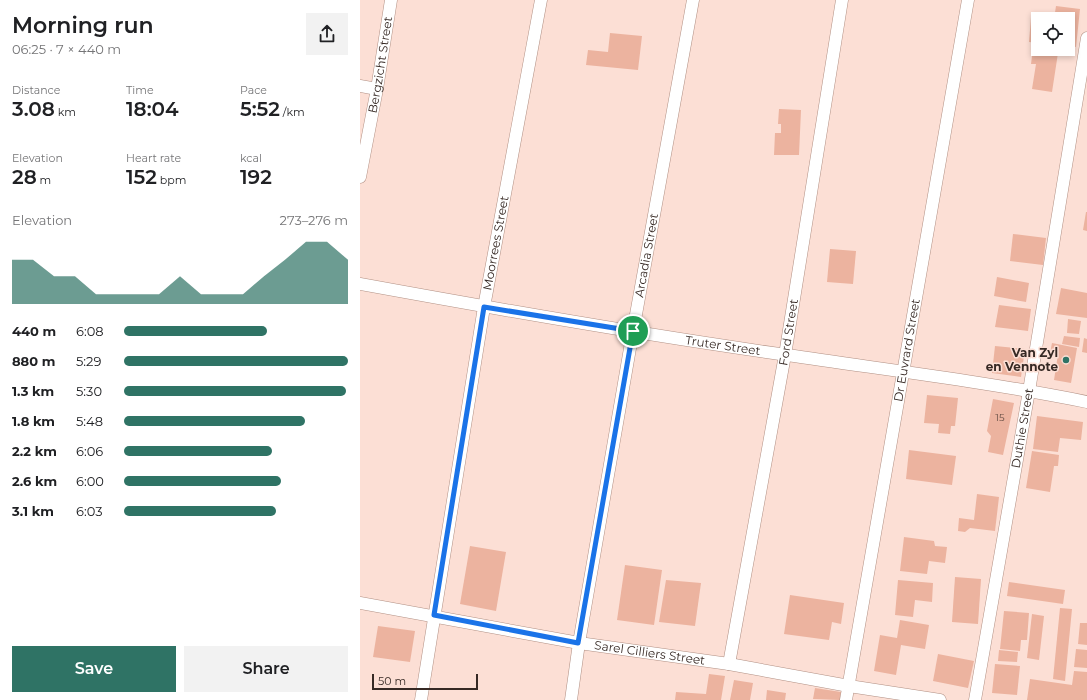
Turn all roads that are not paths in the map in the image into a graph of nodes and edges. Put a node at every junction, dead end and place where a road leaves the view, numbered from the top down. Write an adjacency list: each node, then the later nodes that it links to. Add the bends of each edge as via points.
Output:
1 (390, 0): 8 (street, Bergzicht Street)
2 (541, 0): 11 (street, Moorrees Street)
3 (693, 0): 12 (street, Arcadia Street)
4 (842, 0): 13 (street, Ford Street)
5 (968, 0): 14 (street, Dr Euvrard Street)
6 (1087, 38): 15 (street, Duthie Street)
7 (360, 86): 8 (street)
8 (377, 89): 9 (street, Bergzicht Street)
9 (360, 176)
10 (360, 284): 11 (street, Truter Street)
11 (484, 307): 12 (street, Truter Street); 18 (street, Moorrees Street)
12 (633, 331): 13 (street, Truter Street); 19 (street, Arcadia Street)
13 (785, 355): 14 (street, Truter Street); 20 (street, Ford Street)
14 (904, 372): 15 (street, Truter Street); 21 (street, Dr Euvrard Street)
15 (1029, 390): 16 (street, Truter Street); 26 (street, Duthie Street)
16 (1087, 402)
17 (360, 603): 18 (street, Sarel Cilliers Street)
18 (434, 615): 19 (street, Sarel Cilliers Street); 22 (street, Moorrees Street)
19 (578, 643): 20 (street, Sarel Cilliers Street); 23 (street, Arcadia Street)
20 (729, 664): 21 (street, Sarel Cilliers Street)
21 (849, 686): 24 (street, Dr Euvrard Street); 25 (street, Sarel Cilliers Street)
22 (421, 700)
23 (571, 700)
24 (846, 700)
25 (940, 700)
26 (975, 700)

